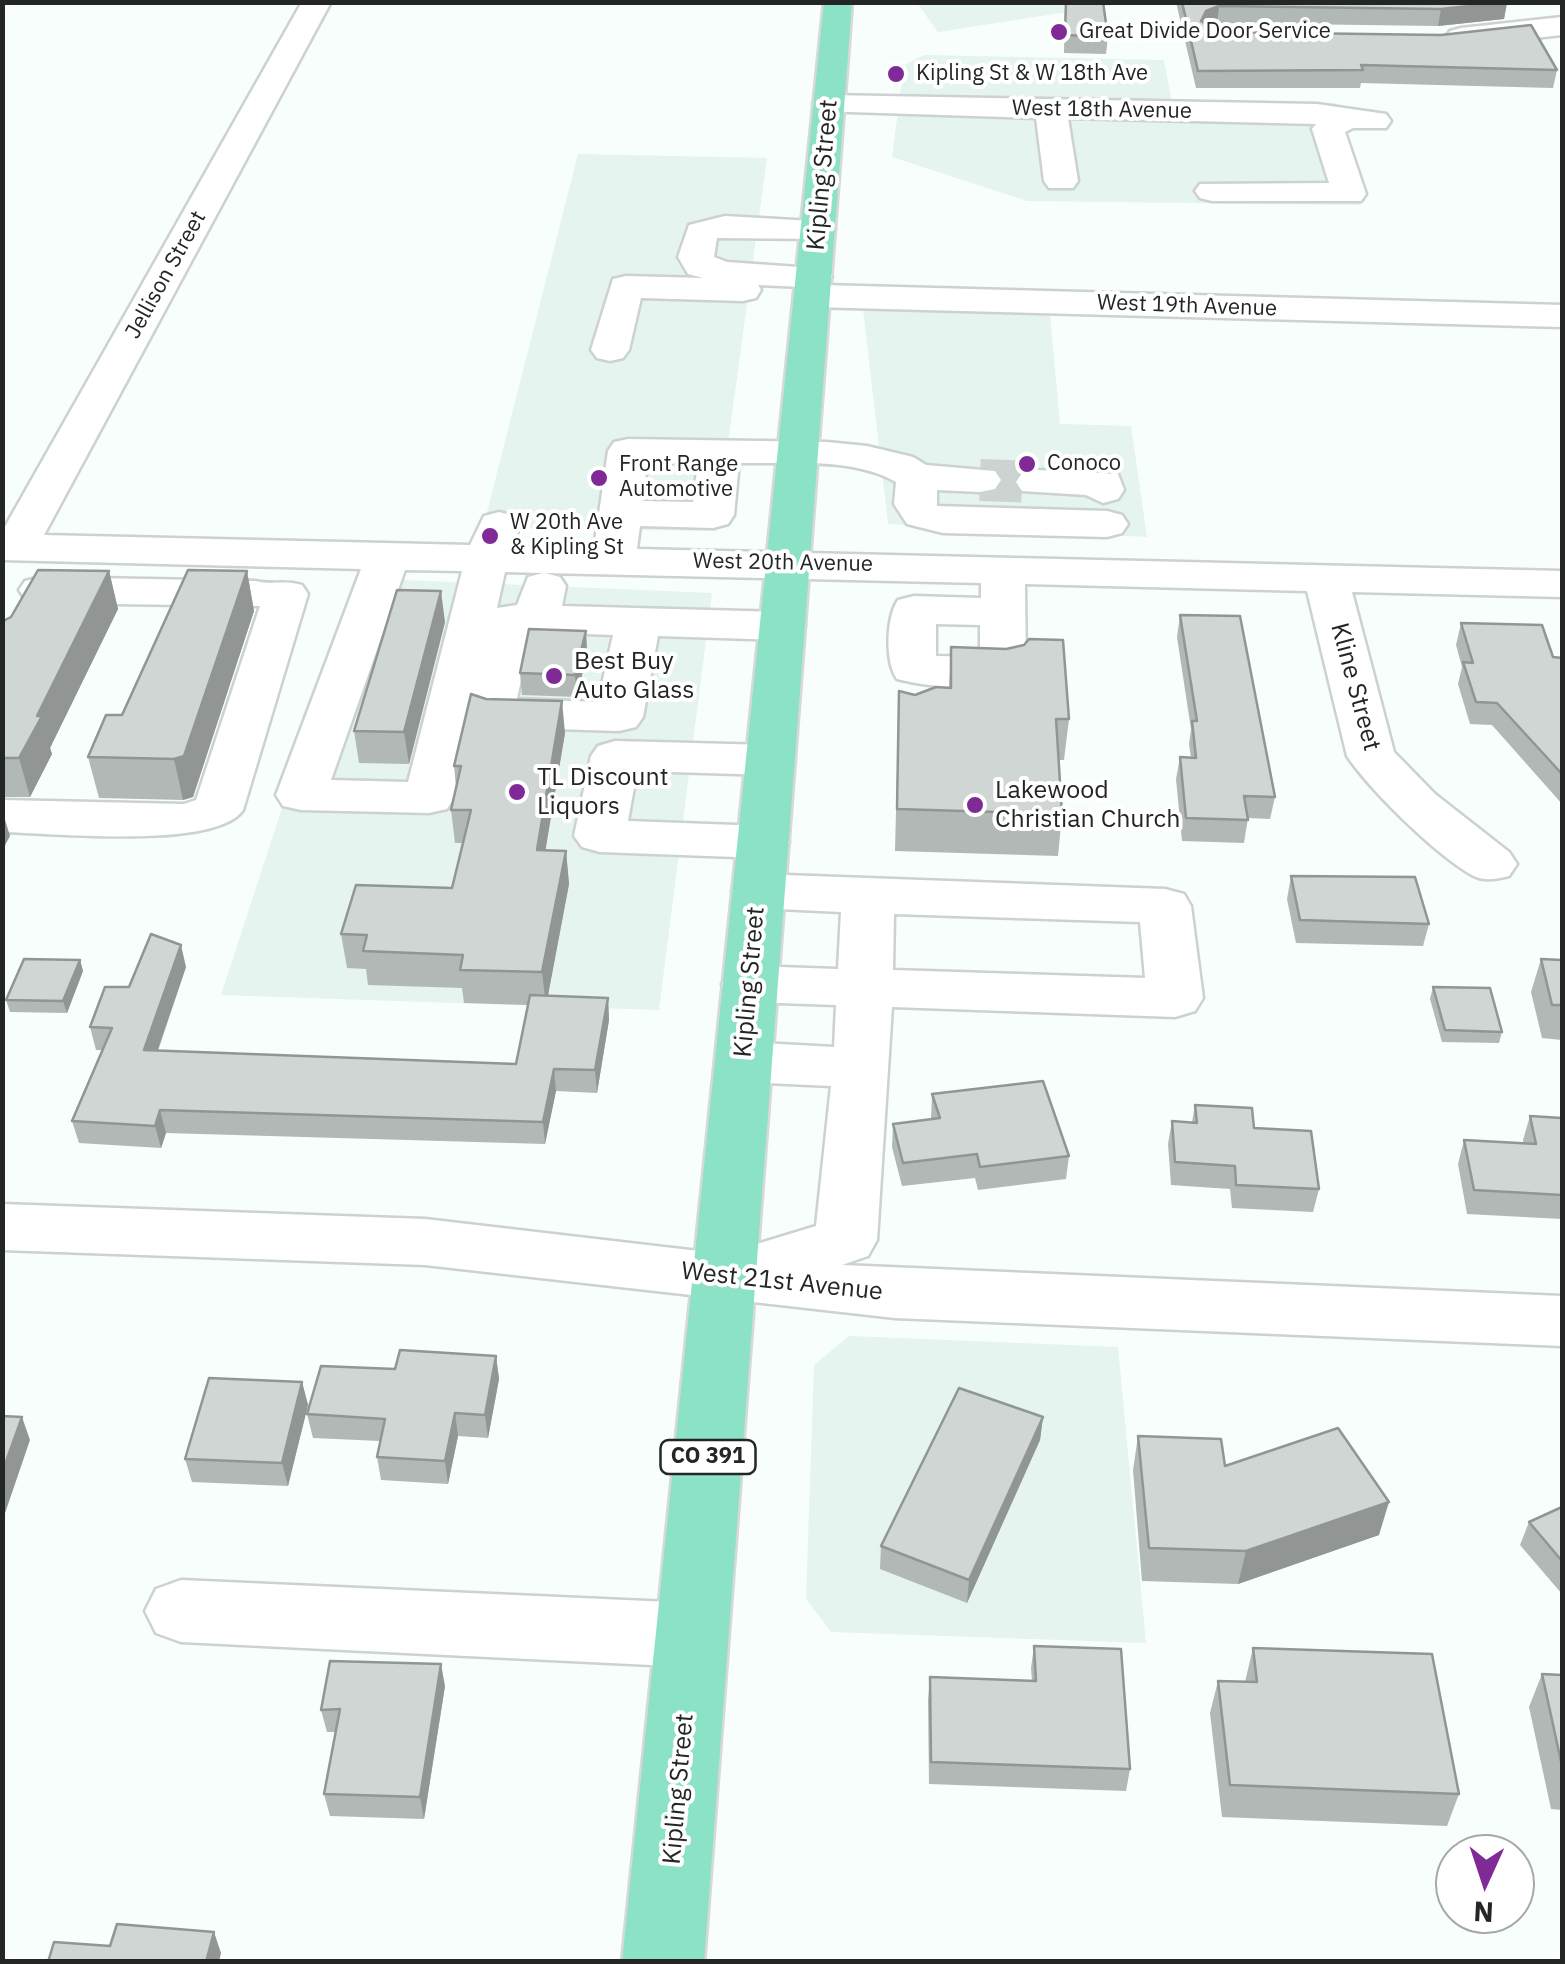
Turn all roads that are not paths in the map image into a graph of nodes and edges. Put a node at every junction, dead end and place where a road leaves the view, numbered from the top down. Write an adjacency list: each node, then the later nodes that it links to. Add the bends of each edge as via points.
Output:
1 (317, 2): 18 (street, Jellison Street)
2 (838, 2): 5 (main road, Kipling Street / CO 391)
3 (1562, 26): 4 (street)
4 (1438, 39)
5 (829, 104): 6 (street, West 18th Avenue); 11 (main road, Kipling Street / CO 391)
6 (936, 106): 7 (street, West 18th Avenue); 8 (street, via 951,97 1019,92 1123,95)
7 (1051, 109): 8 (street, West 18th Avenue); 9 (street)
8 (1125, 110): 10 (street, West 18th Avenue, via 1361,119 1328,129 1349,194)
9 (1061, 181)
10 (1212, 191)
11 (818, 229): 12 (main road, Kipling Street / CO 391); 12 (street, via 725,226 700,232 696,257 700,266 724,273)
12 (813, 288): 13 (street, West 19th Avenue); 14 (street, via 626,287); 16 (main road, Kipling Street / CO 391)
13 (1562, 316)
14 (610, 350)
15 (720, 453): 16 (street); 17 (street, via 713,514); 17 (street, via 628,451)
16 (796, 454): 22 (main road, Kipling Street / CO 391); 23 (street, via 869,457 909,468 1004,519 1057,498 1106,511)
17 (617, 533): 20 (street, via 496,525); 21 (street, West 20th Avenue); 22 (street, West 20th Avenue)
18 (23, 548): 24 (street, West 20th Avenue); 24 (street, Jellison Street, via 21,608)
19 (388, 555): 20 (street, West 20th Avenue); 20 (street, via 301,795 429,798); 24 (street, West 20th Avenue)
20 (487, 557): 21 (street, West 20th Avenue)
21 (550, 558): 28 (street)
22 (788, 563): 27 (street, West 20th Avenue); 30 (main road, Kipling Street / CO 391)
23 (1115, 572): 25 (street, West 20th Avenue); 27 (street, West 20th Avenue)
24 (294, 574): 33 (street, via 218,810 187,820)
25 (1326, 577): 26 (street, West 20th Avenue); 34 (street, Kline Street, via 1371,756 1417,805)
26 (1562, 584)
27 (1004, 591): 31 (street, via 914,610)
28 (536, 619): 29 (street); 29 (street, via 512,618 490,713 619,718)
29 (638, 622): 30 (street)
30 (782, 626): 32 (main road, Kipling Street / CO 391)
31 (912, 718)
32 (770, 760): 35 (main road, Kipling Street / CO 391); 35 (street, via 614,756 600,836)
33 (2, 816)
34 (1491, 864)
35 (761, 866): 36 (street); 37 (main road, Kipling Street / CO 391)
36 (868, 896): 38 (street); 38 (street, via 1164,906 1175,998)
37 (750, 984): 38 (street); 39 (main road, Kipling Street / CO 391)
38 (865, 988): 40 (street)
39 (744, 1062): 40 (street); 42 (main road, Kipling Street / CO 391)
40 (861, 1068): 42 (street, via 846,1240)
41 (2, 1226): 42 (street, West 21st Avenue, via 425,1242)
42 (724, 1278): 43 (street, West 21st Avenue, via 895,1294); 45 (main road, Kipling Street / CO 391)
43 (1562, 1322)
44 (182, 1612): 45 (street)
45 (692, 1635): 46 (main road, Kipling Street / CO 391)
46 (674, 1961)

